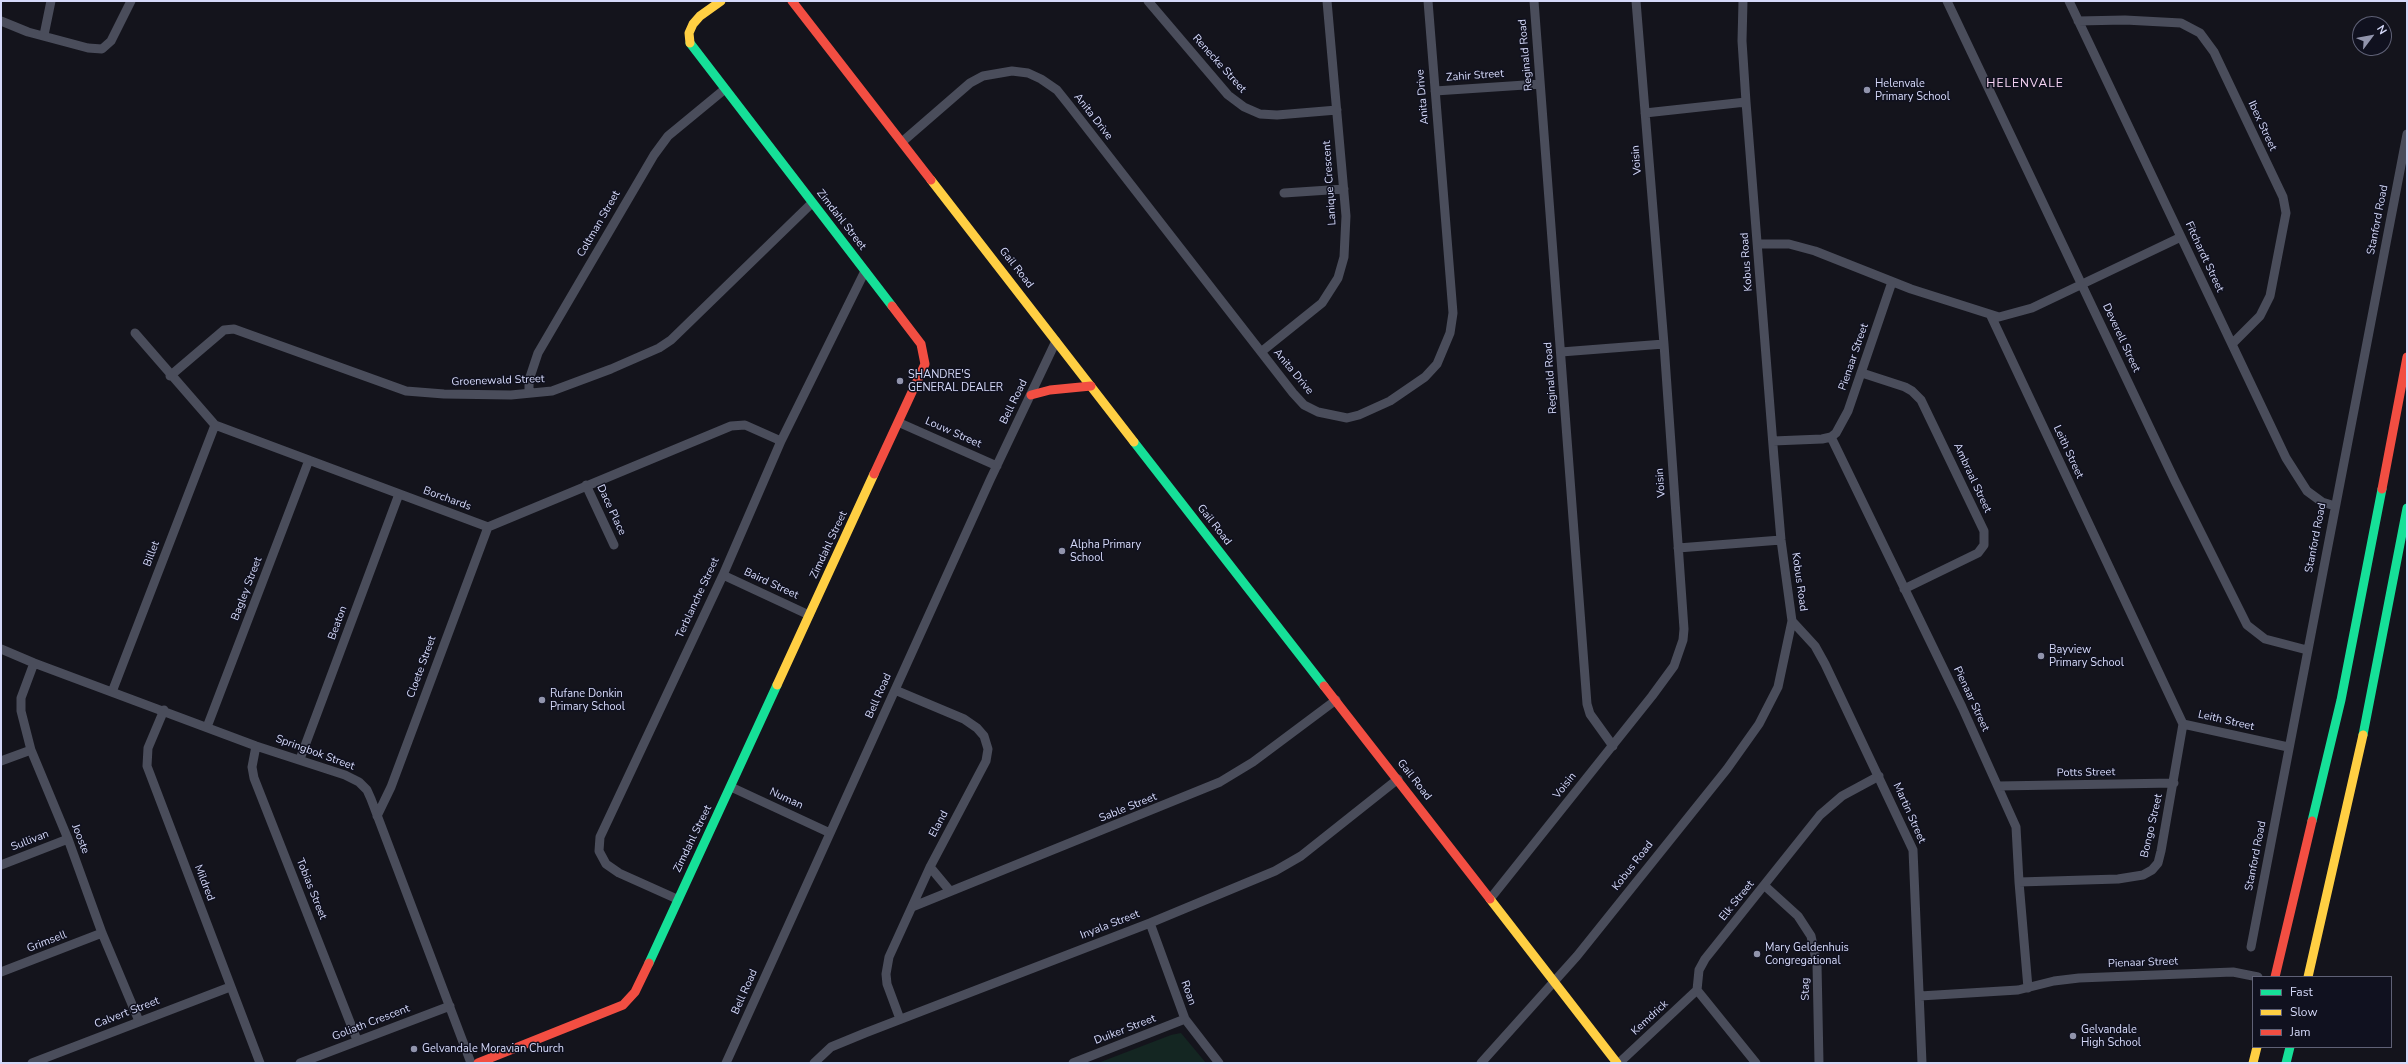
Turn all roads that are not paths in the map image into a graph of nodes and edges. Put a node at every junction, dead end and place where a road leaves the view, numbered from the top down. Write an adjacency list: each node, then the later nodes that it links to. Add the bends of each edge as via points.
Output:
1 (51, 1): 15 (street)
2 (131, 1): 15 (street, via 111,41 102,49 88,48)
3 (721, 1): 17 (street, Zimdahl Street, via 700,16 689,33 690,44)
4 (792, 1): 23 (street, Gail Road)
5 (1148, 1): 20 (street, Renecke Street, via 1228,95 1244,107 1260,114 1277,115)
6 (1327, 1): 20 (street, Lanique Crescent)
7 (1428, 1): 18 (street, Anita Drive)
8 (1534, 1): 16 (street, Reginald Road)
9 (1636, 1): 21 (street, Voisin)
10 (1743, 1): 19 (street, Kobus Road, via 1742,41)
11 (1947, 1): 31 (street, Deverell Street)
12 (2069, 1): 14 (street, Fitchardt Street)
13 (1, 21): 15 (street, via 28,32)
14 (2078, 21): 27 (street, Fitchardt Street); 36 (street, Ibex Street, via 2146,20 2181,23 2200,33 2214,52 2286,207 2286,219 2270,296 2260,316)
15 (44, 35)
16 (1540, 84): 18 (street, Zahir Street); 38 (street, Reginald Road)
17 (725, 89): 26 (street, Zimdahl Street); 43 (street, Coltman Street, via 668,136 654,155 538,353 530,373)
18 (1435, 91): 37 (street, Anita Drive, via 1453,313 1450,333 1437,364 1416,385 1390,401 1347,418 1331,416 1304,405)
19 (1746, 102): 21 (street); 28 (street, Kobus Road)
20 (1337, 110): 24 (street, Lanique Crescent)
21 (1644, 113): 35 (street, Voisin)
22 (2407, 134): 54 (street, Stanford Road)
23 (902, 142): 34 (street, Gail Road); 37 (street, Anita Drive, via 970,83 983,76 1012,71 1028,73 1041,79 1057,90)
24 (1344, 189): 25 (street); 37 (street, Lanique Crescent, via 1344,257 1338,278 1322,303)
25 (1284, 193)
26 (812, 203): 29 (street, Zimdahl Street); 43 (street, Groenewald Street, via 687,326 659,348 611,369 552,390)
27 (2181, 237): 31 (street); 36 (street, Fitchardt Street)
28 (1758, 244): 30 (street, via 1789,244 1808,249); 49 (street, Kobus Road)
29 (865, 271): 45 (street, Zimdahl Street, via 921,344 924,354 925,364); 48 (street, Terblanche Street)
30 (1892, 282): 32 (street); 40 (street, Pienaar Street)
31 (2082, 284): 32 (street, via 2025,311 2006,317); 65 (street, Deverell Street, via 2247,625 2265,639)
32 (1991, 316): 71 (street, Leith Street)
33 (135, 333): 41 (street, Borchards)
34 (1056, 341): 42 (street, Gail Road); 44 (street, Bell Road)
35 (1664, 344): 38 (street); 59 (street, Voisin)
36 (2232, 344): 54 (street, Fitchardt Street, via 2302,486 2322,502)
37 (1261, 352)
38 (1561, 352): 74 (street, Reginald Road, via 1587,704 1590,714)
39 (2407, 356): 100 (street, via 2342,700)
40 (1862, 373): 47 (street, Pienaar Street, via 1848,411); 61 (street, Ambraal Street, via 1905,387 1921,400 1984,531 1984,545 1978,553)
41 (170, 376): 43 (street, Groenewald Street, via 224,330 234,329 406,391 444,394); 46 (street, Borchards)
42 (1091, 386): 44 (street, via 1050,390); 69 (street, Gail Road)
43 (529, 393)
44 (1031, 395): 51 (street, Bell Road)
45 (900, 423): 51 (street, Louw Street); 62 (street, Zimdahl Street)
46 (215, 425): 50 (street, Borchards); 68 (street, Billet)
47 (1831, 437): 49 (street); 61 (street, Pienaar Street)
48 (781, 441): 52 (street, via 745,426 731,426); 60 (street, Terblanche Street)
49 (1773, 441): 57 (street, Kobus Road)
50 (309, 460): 53 (street, Borchards); 72 (street, Bagley Street)
51 (997, 466): 67 (street, Bell Road)
52 (586, 486): 56 (street); 58 (street, Dace Place)
53 (399, 494): 56 (street, Borchards); 77 (street, Beaton)
54 (2335, 506): 65 (street, Stanford Road)
55 (2407, 508): 101 (street, via 2368,709)
56 (488, 527): 84 (street, Cloete Street, via 391,787)
57 (1781, 540): 59 (street); 63 (street, Kobus Road)
58 (614, 545)
59 (1678, 548): 74 (street, Voisin, via 1684,629 1679,657)
60 (723, 575): 62 (street, Baird Street); 93 (street, Terblanche Street, via 598,845 601,856 611,868)
61 (1904, 589): 82 (street, Pienaar Street)
62 (809, 615): 83 (street, Zimdahl Street)
63 (1792, 621): 79 (street, Martin Street, via 1820,654); 102 (street, Kobus Road, via 1778,687 1759,724 1722,775)
64 (1, 648): 66 (street, Springbok Street)
65 (2307, 650): 75 (street, Stanford Road)
66 (34, 663): 68 (street, Springbok Street); 76 (street, Jooste, via 21,698 21,711)
67 (895, 690): 85 (street, Bell Road); 88 (street, Eland, via 964,719 977,728 988,744 986,761)
68 (112, 692): 70 (street, Springbok Street)
69 (1336, 700): 80 (street, Gail Road); 91 (street, Sable Street, via 1225,780)
70 (164, 710): 72 (street, Springbok Street); 103 (street, Mildred, via 148,748 147,766)
71 (2183, 724): 75 (street, Leith Street); 81 (street, Bongo Street)
72 (207, 727): 73 (street, Springbok Street)
73 (256, 746): 77 (street, Springbok Street); 111 (street, Tobias Street, via 252,768 254,778)
74 (1613, 746): 92 (street, Voisin)
75 (2288, 748): 97 (street, Stanford Road)
76 (31, 750): 78 (street); 86 (street, Jooste)
77 (300, 760): 84 (street, Springbok Street, via 359,782 367,790)
78 (1, 761)
79 (1879, 776): 90 (street, Elk Street, via 1842,796 1828,807); 106 (street, Martin Street, via 1914,854)
80 (1398, 779): 92 (street, Gail Road); 95 (street, Inyala Street, via 1289,863 1257,879)
81 (2174, 783): 82 (street, Potts Street); 89 (street, Bongo Street, via 2158,863 2148,874 2118,879)
82 (1998, 786): 89 (street, Pienaar Street, via 2016,827)
83 (731, 787): 85 (street, Numan); 93 (street, Zimdahl Street)
84 (377, 816): 107 (street, Springbok Street)
85 (830, 833): 119 (street, Bell Road)
86 (68, 839): 87 (street, Sullivan); 96 (street, Jooste)
87 (1, 865)
88 (930, 867): 91 (street); 94 (street, Eland)
89 (2019, 882): 104 (street, Pienaar Street)
90 (1765, 886): 105 (street, Elk Street, via 1705,960 1699,970); 126 (street, Stag, via 1798,916 1812,936 1817,964)
91 (950, 891): 94 (street, Sable Street)
92 (1490, 899): 102 (street, Gail Road)
93 (678, 900): 118 (street, Zimdahl Street, via 635,992 623,1005)
94 (912, 907): 108 (street, Eland, via 886,966 887,984)
95 (1150, 923): 108 (street, Inyala Street); 109 (street, Roan)
96 (102, 933): 98 (street, Grimsell); 110 (street, Jooste)
97 (2251, 947)
98 (1, 972)
99 (2253, 976): 104 (street, Pienaar Street, via 2233,972 2079,978)
100 (2275, 976)
101 (2308, 976)
102 (1555, 982): 123 (street, Kobus Road); 124 (street, Gail Road)
103 (230, 987): 110 (street, Calvert Street); 115 (street, Mildred)
104 (2028, 988): 106 (street, Pienaar Street)
105 (1697, 990): 124 (street, Kemdrick); 125 (street)
106 (1920, 996): 127 (street, Martin Street)
107 (450, 1006): 111 (street, Goliath Crescent); 117 (street, Springbok Street)
108 (900, 1019): 120 (street, Inyala Street, via 831,1047)
109 (1185, 1019): 121 (street, Duiker Street); 122 (street, Roan)
110 (139, 1021): 114 (street, Calvert Street)
111 (357, 1040): 116 (street, Goliath Crescent)
112 (2257, 1048): 128 (street)
113 (2290, 1048): 129 (street)
114 (32, 1063)
115 (260, 1063)
116 (300, 1063)
117 (471, 1063)
118 (478, 1063)
119 (726, 1063)
120 (814, 1063)
121 (1073, 1063)
122 (1219, 1063)
123 (1481, 1063)
124 (1618, 1063)
125 (1756, 1063)
126 (1819, 1063)
127 (1922, 1063)
128 (2253, 1063)
129 (2286, 1063)

